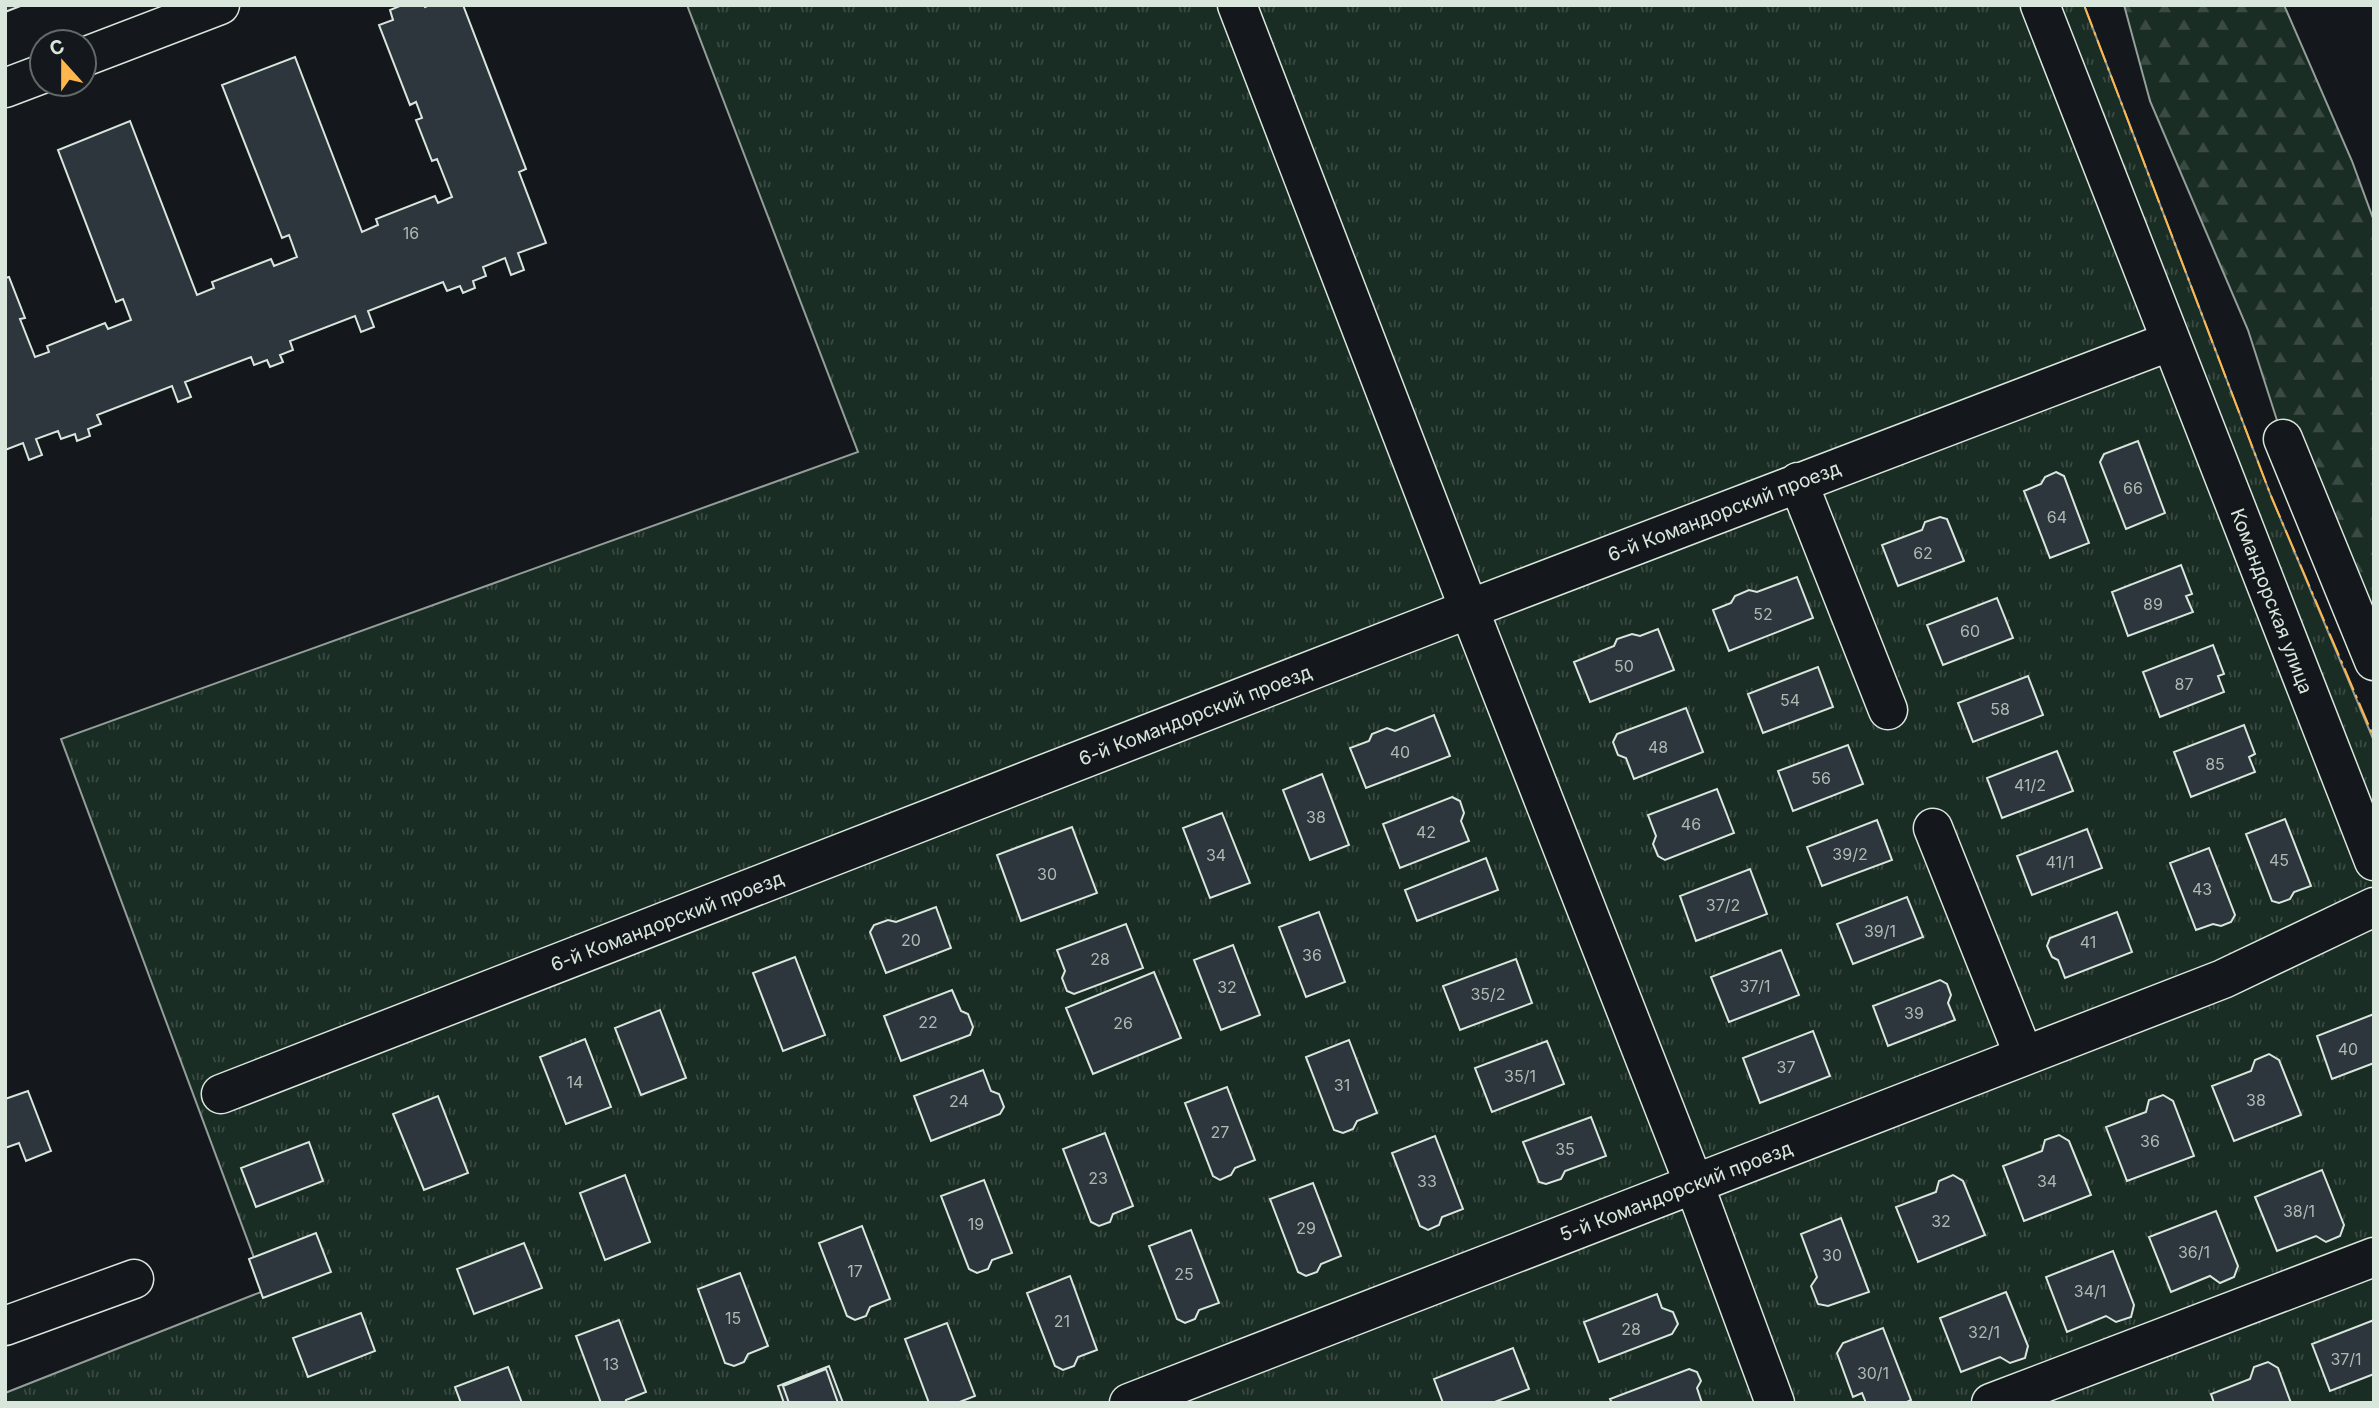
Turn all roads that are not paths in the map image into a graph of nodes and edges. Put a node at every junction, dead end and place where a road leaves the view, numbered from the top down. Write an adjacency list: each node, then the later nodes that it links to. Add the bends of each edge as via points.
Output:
1 (220, 5): 4 (street)
2 (1237, 5): 10 (street)
3 (2040, 5): 7 (street, Командорская улица)
4 (98, 52)
5 (28, 79): 6 (street)
6 (5, 88)
7 (2171, 341): 9 (street, 6-й Командорский проезд); 14 (street, Командорская улица)
8 (2283, 439): 11 (street)
9 (1798, 482): 10 (street, 6-й Командорский проезд); 12 (street)
10 (1469, 608): 17 (street, 6-й Командорский проезд); 18 (street)
11 (2374, 661)
12 (1888, 710)
13 (1933, 828): 16 (street)
14 (2374, 861)
15 (2374, 907): 16 (street, 5-й Командорский проезд, via 2223,979)
16 (2024, 1056): 18 (street, 5-й Командорский проезд)
17 (221, 1094)
18 (1694, 1184): 22 (street, 5-й Командорский проезд); 23 (street)
19 (2374, 1257): 24 (street)
20 (134, 1279): 21 (street)
21 (5, 1326)
22 (1129, 1403)
23 (1775, 1403)
24 (1991, 1403)

